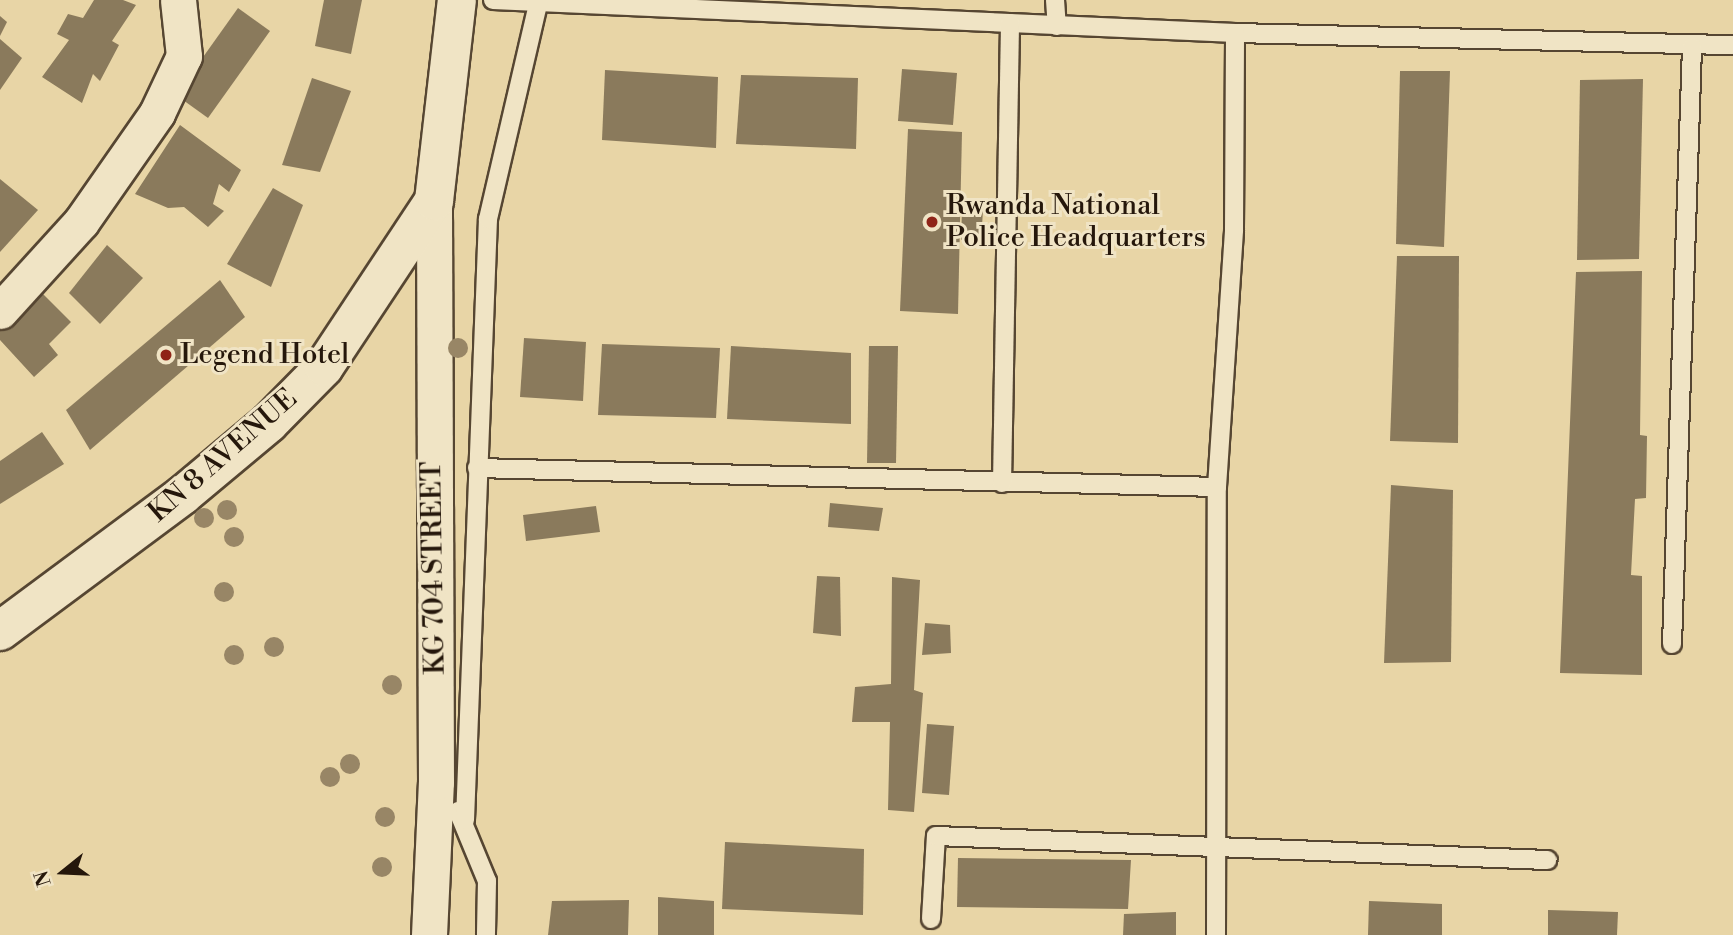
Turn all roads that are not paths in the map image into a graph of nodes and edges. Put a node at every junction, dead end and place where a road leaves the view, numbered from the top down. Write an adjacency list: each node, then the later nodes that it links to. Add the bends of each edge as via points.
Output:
1 (177, 0): 12 (street, via 184,57 157,113 81,222)
2 (457, 0): 11 (main road, KN 8 AVENUE)
3 (493, 0): 5 (lane)
4 (1055, 0): 7 (lane)
5 (539, 2): 6 (lane); 13 (lane, via 488,219)
6 (1010, 23): 7 (lane); 14 (lane)
7 (1057, 26): 8 (lane)
8 (1235, 33): 10 (lane); 15 (lane, via 1234,230)
9 (1733, 45): 10 (lane)
10 (1692, 47): 17 (lane)
11 (434, 201): 16 (main road, KN 8 AVENUE, via 324,367 269,423 183,495); 18 (street, KG 704 STREET)
12 (0, 311)
13 (478, 468): 14 (lane); 19 (lane)
14 (1002, 483): 15 (lane)
15 (1217, 487): 20 (lane)
16 (0, 631)
17 (1672, 644)
18 (436, 782): 19 (lane); 23 (street, KG 704 STREET)
19 (465, 820): 24 (lane, via 487,881)
20 (1216, 844): 21 (lane); 22 (lane, via 936,836); 25 (lane)
21 (1548, 860)
22 (932, 919)
23 (429, 935)
24 (485, 935)
25 (1216, 935)

